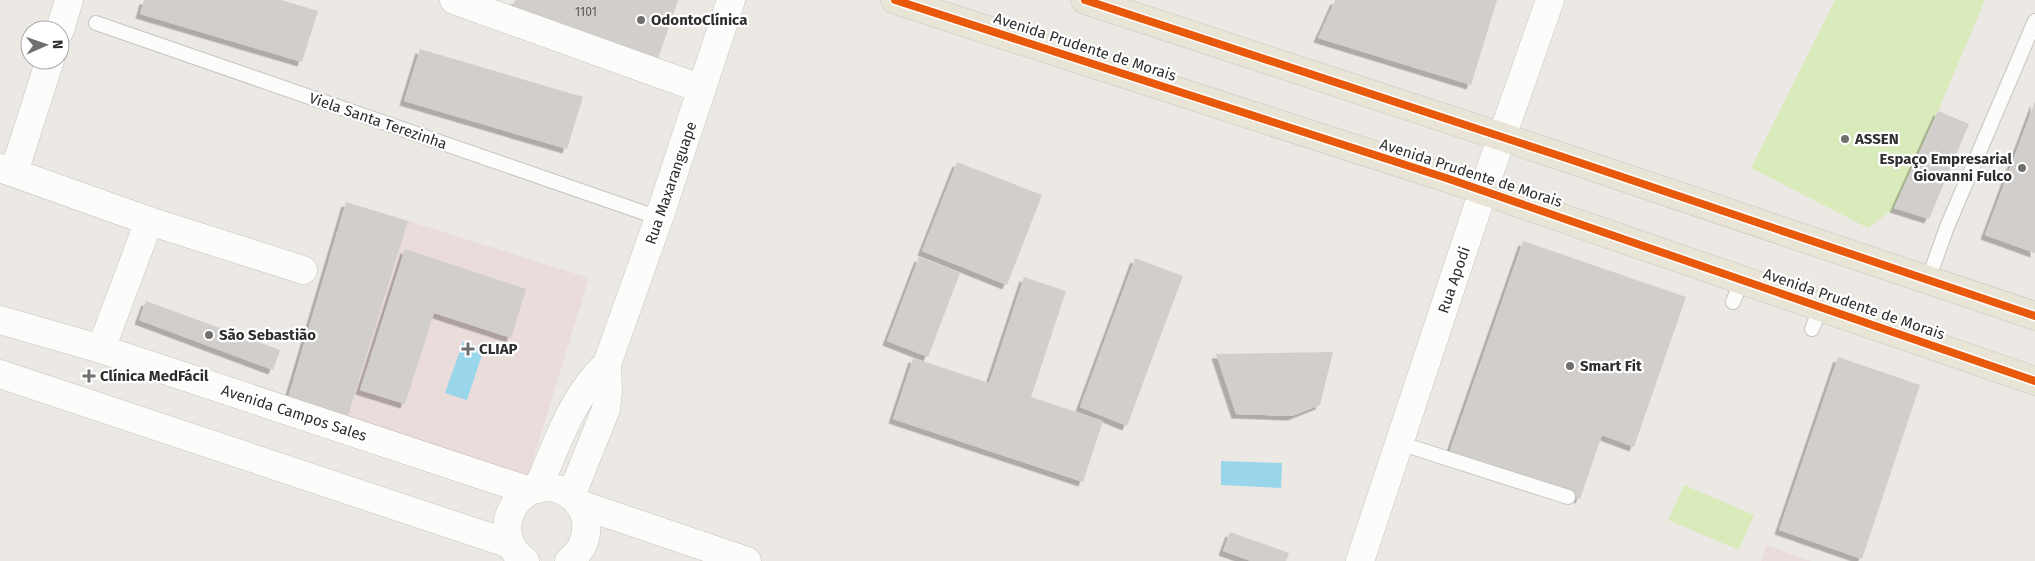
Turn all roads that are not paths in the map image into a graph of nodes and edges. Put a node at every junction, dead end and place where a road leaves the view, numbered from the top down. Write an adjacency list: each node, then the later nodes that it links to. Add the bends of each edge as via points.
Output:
1 (70, 0): 8 (street)
2 (454, 0): 12 (street)
3 (731, 0): 12 (street, Rua Maxaranguape)
4 (895, 0): 7 (main road, Avenida Prudente de Morais)
5 (1085, 0): 13 (main road)
6 (1550, 0): 13 (street, Rua Apodi)
7 (950, 9): 15 (main road, Avenida Prudente de Morais)
8 (63, 20)
9 (2035, 21): 19 (lane, via 1947,227)
10 (96, 23): 16 (lane, Viela Santa Terezinha)
11 (46, 70): 14 (street)
12 (702, 89): 16 (street, Rua Maxaranguape)
13 (1502, 137): 15 (street, Rua Apodi); 19 (main road)
14 (7, 170): 17 (street)
15 (1484, 191): 25 (main road, Avenida Prudente de Morais, via 1738,291 1817,318); 26 (street, Rua Apodi)
16 (659, 218): 23 (street, Rua Maxaranguape)
17 (149, 221): 18 (street); 22 (street)
18 (303, 270)
19 (1928, 280): 20 (main road)
20 (2035, 316)
21 (0, 320): 22 (street, Avenida Campos Sales)
22 (101, 349): 27 (street, Avenida Campos Sales)
23 (607, 364): 27 (street, Rua Maxaranguape, via 579,396); 29 (street, Rua Maxaranguape, via 606,409)
24 (0, 374): 30 (street)
25 (2035, 381)
26 (1399, 443): 28 (lane); 33 (street, Rua Apodi)
27 (534, 490): 29 (street, Avenida Campos Sales, via 561,490); 30 (street, via 520,498 508,520 507,532)
28 (1568, 497)
29 (575, 500): 31 (street, via 585,516 587,530 584,543); 32 (street)
30 (517, 555)
31 (569, 561)
32 (747, 561)
33 (1360, 561)

